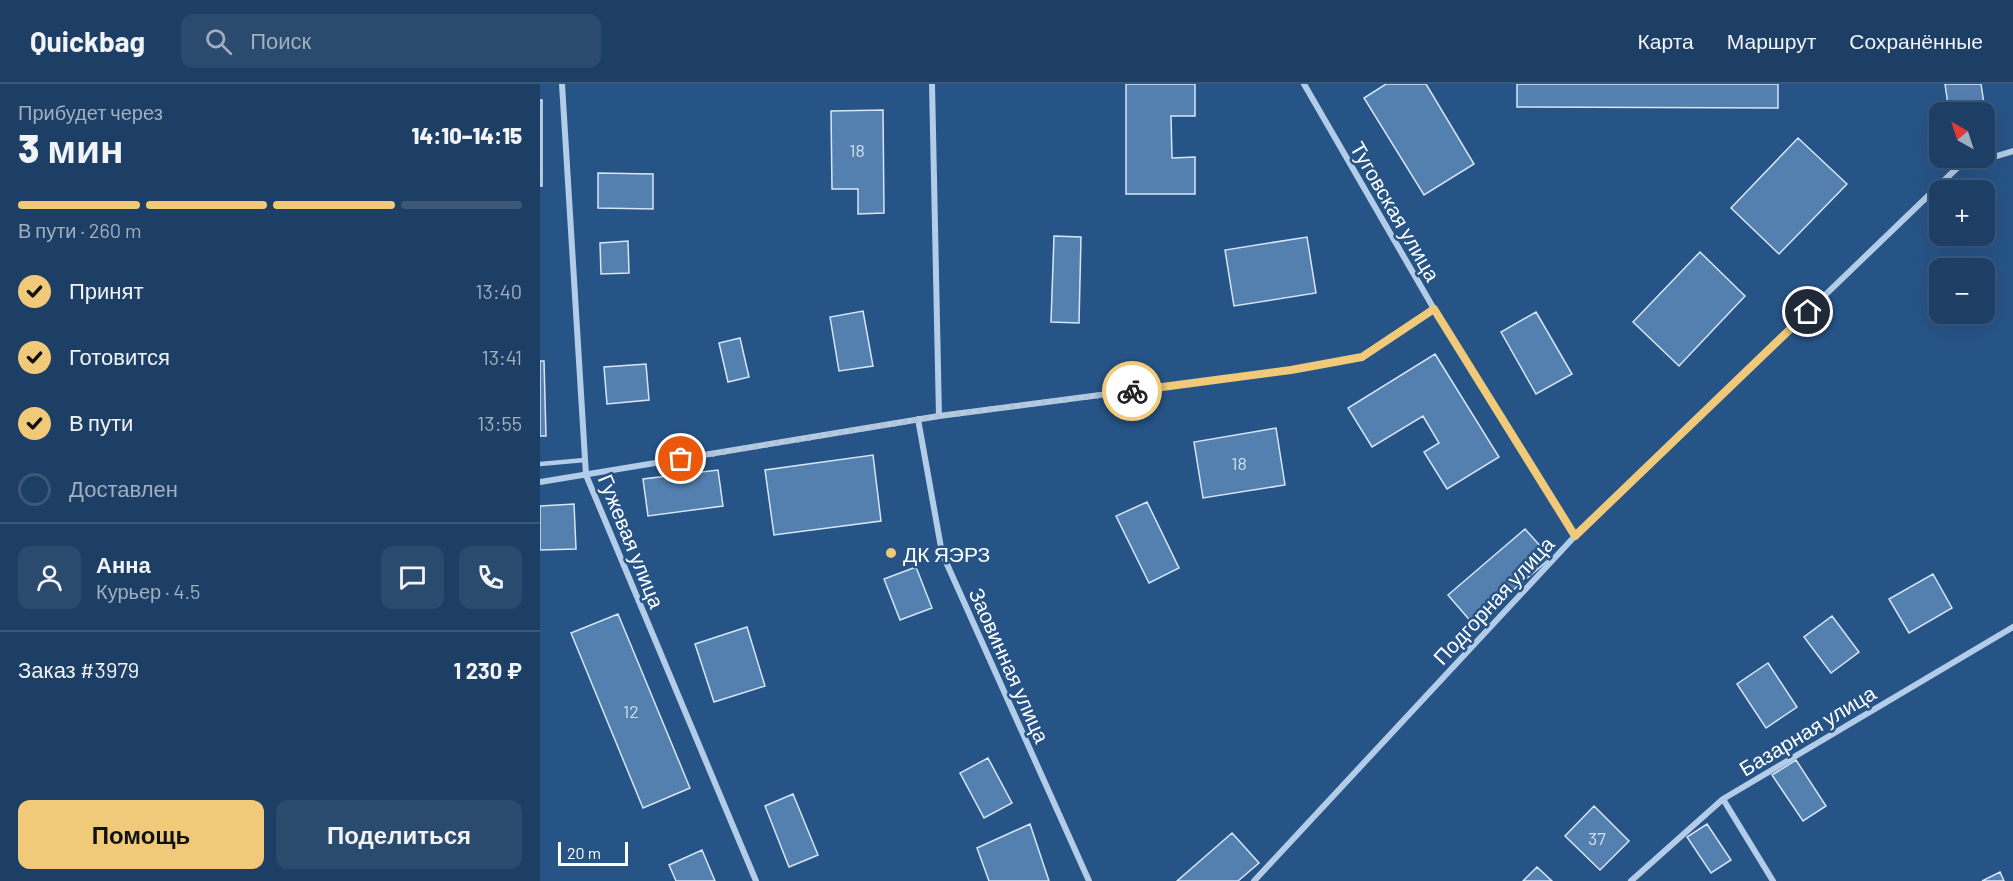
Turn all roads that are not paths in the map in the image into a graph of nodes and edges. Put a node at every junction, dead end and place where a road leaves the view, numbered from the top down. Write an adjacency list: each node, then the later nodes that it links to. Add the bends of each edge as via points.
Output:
1 (562, 84): 8 (street, Гужевая улица)
2 (932, 84): 6 (street)
3 (1304, 84): 5 (street, Туговская улица)
4 (2013, 151): 12 (street, Подгорная улица, via 1957,168)
5 (1434, 309): 6 (street, via 1362,357 1291,370); 12 (street, Туговская улица)
6 (939, 416): 7 (street)
7 (918, 419): 10 (street); 16 (street, Заовинная улица, via 942,553)
8 (585, 460): 9 (lane); 10 (street, Гужевая улица)
9 (540, 464)
10 (586, 475): 11 (street); 15 (street, Гужевая улица)
11 (540, 482)
12 (1575, 536): 17 (street, Подгорная улица)
13 (2013, 627): 14 (street, Базарная улица)
14 (1724, 800): 18 (street, Базарная улица); 19 (street)
15 (756, 881)
16 (1089, 881)
17 (1254, 881)
18 (1631, 881)
19 (1773, 881)

